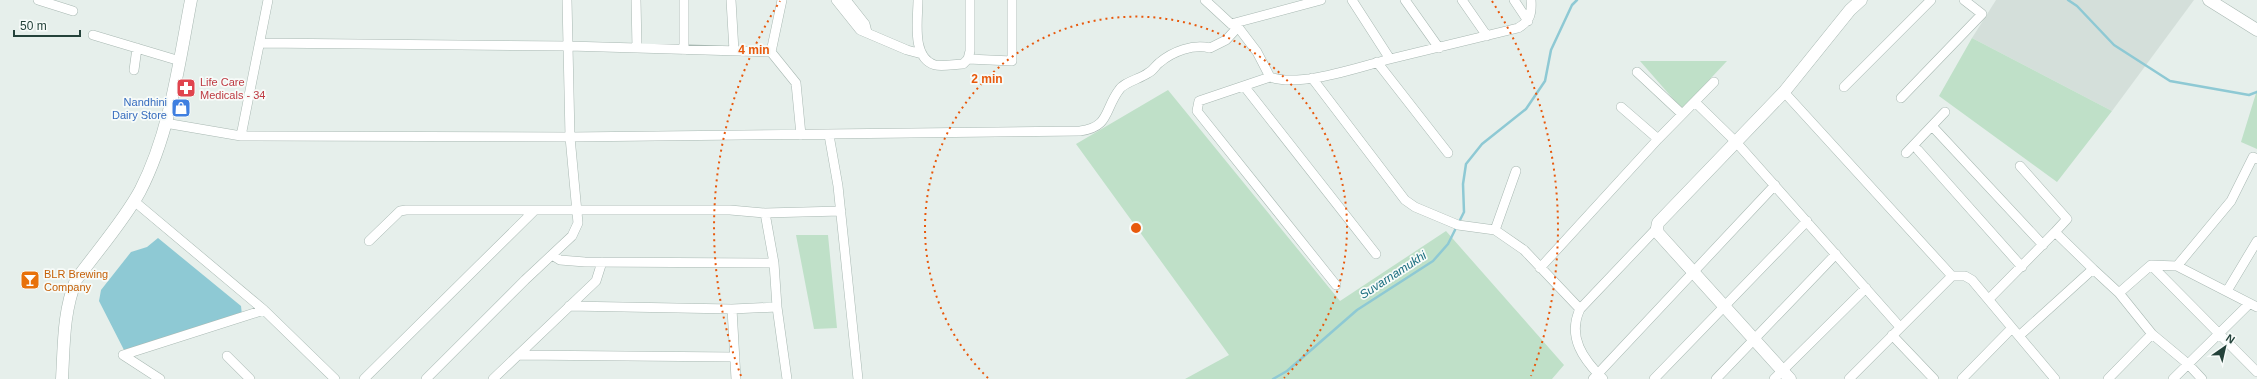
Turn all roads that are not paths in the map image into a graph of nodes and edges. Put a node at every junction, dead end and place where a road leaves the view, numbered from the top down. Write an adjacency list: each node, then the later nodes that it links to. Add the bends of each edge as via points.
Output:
1 (38, 0): 25 (street)
2 (191, 0): 44 (street)
3 (268, 0): 33 (street)
4 (567, 0): 34 (street)
5 (636, 0): 36 (street)
6 (684, 0): 38 (street)
7 (731, 0): 39 (street)
8 (782, 0): 40 (street)
9 (836, 0): 30 (street, via 854,24)
10 (846, 0): 30 (street, via 865,24)
11 (918, 0): 41 (street, via 918,47)
12 (970, 0): 42 (street)
13 (1012, 0): 42 (street, via 1012,62)
14 (1205, 0): 28 (street)
15 (1321, 0): 28 (street)
16 (1352, 0): 43 (street)
17 (1405, 0): 37 (street)
18 (1462, 0): 32 (street)
19 (1514, 0): 27 (street)
20 (1531, 0): 27 (street, via 1532,12)
21 (1861, 0): 53 (street, via 1850,10)
22 (1931, 0): 52 (street)
23 (1964, 0): 54 (street, via 1982,14)
24 (2209, 0): 29 (street)
25 (62, 3): 26 (street)
26 (73, 11)
27 (1528, 21): 32 (street, via 1518,28)
28 (1235, 26): 48 (street, via 1257,52); 62 (street, via 1226,40 1210,48 1198,45 1176,52 1159,62 1150,73 1119,89 1103,122 1093,129 1053,133)
29 (2257, 30)
30 (867, 32): 41 (street)
31 (92, 35): 35 (street)
32 (1486, 36): 37 (street)
33 (260, 43): 34 (street); 63 (street)
34 (569, 46): 36 (street); 64 (street)
35 (137, 48): 44 (street); 46 (street)
36 (637, 48): 38 (street)
37 (1439, 48): 43 (street)
38 (684, 50): 39 (street)
39 (734, 51): 40 (street)
40 (771, 52): 61 (street, via 796,83)
41 (922, 54): 42 (street, via 927,61 936,65 963,64)
42 (968, 59)
43 (1390, 59): 45 (street)
44 (180, 61): 59 (street, via 175,91)
45 (1377, 62): 49 (street); 69 (street)
46 (134, 70)
47 (1637, 72): 58 (street)
48 (1270, 77): 49 (street, via 1279,80); 51 (street)
49 (1312, 78): 81 (street, via 1405,200 1421,210 1458,225)
50 (1714, 82): 55 (street)
51 (1244, 86): 86 (street); 98 (street, via 1199,101 1197,111)
52 (1844, 87)
53 (1784, 92): 66 (street); 97 (street)
54 (1901, 98)
55 (1695, 102): 58 (street); 66 (street)
56 (1621, 107): 65 (street)
57 (1945, 112): 60 (street)
58 (1682, 114): 65 (street)
59 (164, 123): 63 (street); 74 (street, via 151,166)
60 (1932, 126): 68 (street); 85 (street)
61 (801, 135): 62 (street); 64 (street)
62 (829, 135): 77 (street)
63 (241, 136): 64 (street)
64 (570, 137): 76 (street)
65 (1658, 139): 94 (street)
66 (1736, 142): 73 (street); 80 (street)
67 (1918, 150): 93 (street)
68 (1906, 153)
69 (1448, 154)
70 (2257, 159): 92 (street, via 2253,157 2231,201)
71 (2020, 166): 82 (street, via 2067,219)
72 (1516, 170): 81 (street)
73 (1775, 185): 79 (street); 96 (street)
74 (134, 201): 109 (street); 125 (street, via 76,280 71,292 65,316)
75 (535, 210): 76 (street); 83 (street, via 400,211); 129 (street)
76 (576, 211): 78 (street, via 730,210); 88 (street, via 578,223 572,236)
77 (841, 211): 78 (street); 134 (street)
78 (765, 214): 90 (street)
79 (1807, 221): 87 (street); 105 (street)
80 (1656, 228): 96 (street); 108 (street)
81 (1494, 230): 94 (street, via 1524,250)
82 (2055, 232): 85 (street); 95 (street)
83 (369, 241)
84 (2257, 242): 100 (street)
85 (2043, 245): 93 (street)
86 (1376, 254)
87 (1836, 254): 99 (street); 116 (street)
88 (552, 255): 89 (street, via 560,260); 130 (street)
89 (602, 262): 90 (street); 104 (street, via 596,280)
90 (774, 263): 106 (street)
91 (2151, 264): 92 (street); 101 (street); 113 (street)
92 (2177, 266): 100 (street)
93 (2022, 267): 102 (street)
94 (1540, 268): 108 (street)
95 (2093, 269): 101 (street); 115 (street)
96 (1694, 272): 105 (street); 123 (street)
97 (1952, 276): 102 (street, via 1965,276 1972,280); 110 (street)
98 (1336, 285)
99 (1866, 288): 110 (street); 122 (street)
100 (2227, 291): 103 (street)
101 (2119, 293): 112 (street)
102 (1989, 299): 111 (street)
103 (2253, 305): 113 (street)
104 (570, 306): 107 (street); 117 (street)
105 (1724, 306): 116 (street); 135 (street)
106 (777, 307): 107 (street); 133 (street)
107 (732, 309): 119 (street)
108 (1580, 309): 123 (street, via 1575,319 1574,333 1578,346)
109 (264, 310): 126 (street, via 123,354); 128 (street)
110 (1900, 327): 114 (street)
111 (2012, 328): 115 (street); 138 (street)
112 (2152, 334): 120 (street); 140 (street)
113 (2219, 334): 120 (street); 121 (street)
114 (1892, 335): 124 (street); 137 (street)
115 (2019, 336): 139 (street)
116 (1754, 341): 122 (street); 136 (street)
117 (518, 355): 119 (street); 131 (street)
118 (227, 356): 127 (street)
119 (735, 357): 132 (street)
120 (2188, 364): 141 (street); 142 (street)
121 (2257, 372)
122 (1782, 376)
123 (1598, 377)
124 (1933, 378)
125 (62, 379)
126 (160, 379)
127 (250, 379)
128 (335, 379)
129 (364, 379)
130 (426, 379)
131 (493, 379)
132 (736, 379)
133 (787, 379)
134 (858, 379)
135 (1654, 379)
136 (1716, 379)
137 (1849, 379)
138 (1962, 379)
139 (2055, 379)
140 (2108, 379)
141 (2173, 379)
142 (2202, 379)

